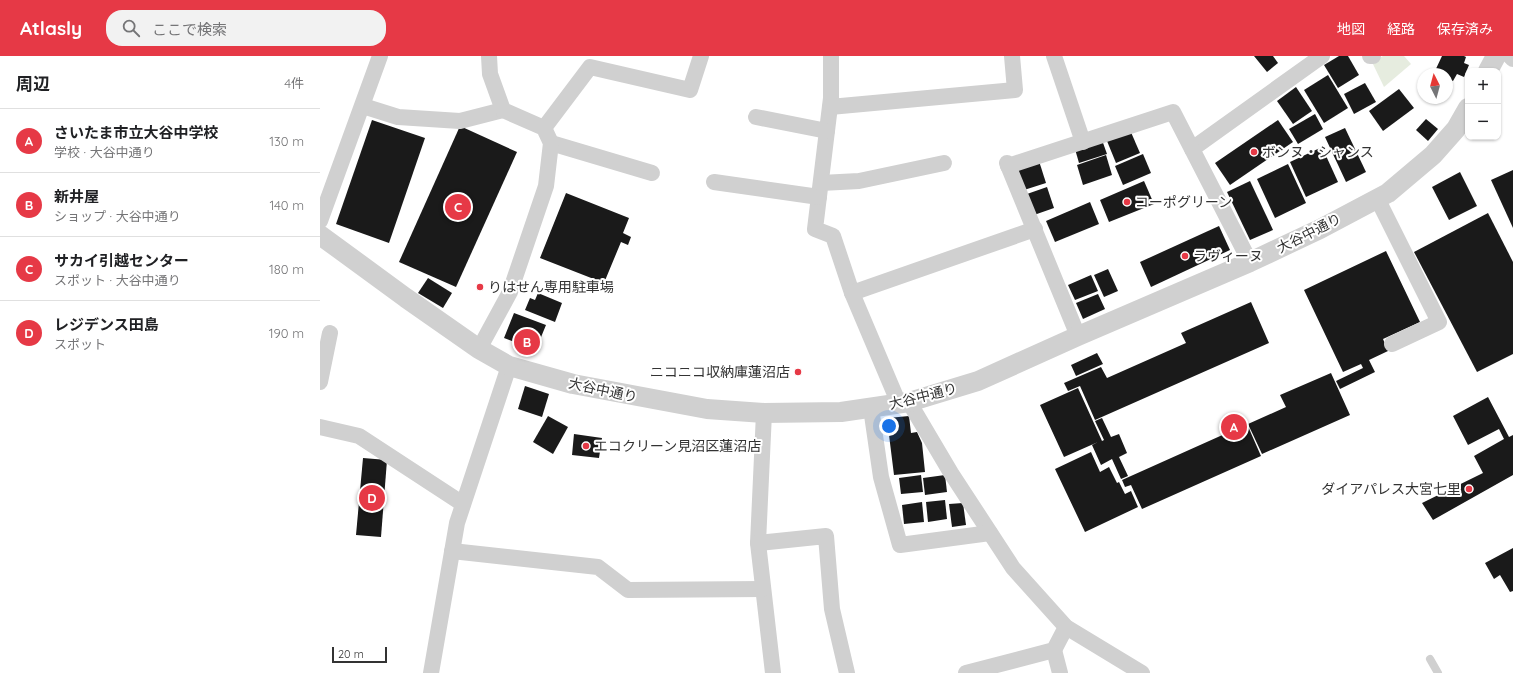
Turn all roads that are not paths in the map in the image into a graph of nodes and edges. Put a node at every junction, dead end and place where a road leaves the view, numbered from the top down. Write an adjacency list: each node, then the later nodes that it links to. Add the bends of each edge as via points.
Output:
1 (380, 56): 12 (street)
2 (489, 56): 14 (street, via 490,74)
3 (701, 56): 17 (street, via 690,90 590,67)
4 (831, 56): 13 (street)
5 (1012, 56): 13 (street, via 1015,90)
6 (1054, 56): 19 (street)
7 (1322, 56): 21 (street)
8 (1496, 56): 11 (street)
9 (1510, 56): 10 (street)
10 (1513, 59)
11 (1490, 68)
12 (363, 106): 14 (street, via 398,117 460,121); 27 (street)
13 (830, 107): 18 (street)
14 (503, 110): 17 (street)
15 (1465, 113): 26 (street, 大谷中通り, via 1456,129 1433,155 1388,193)
16 (756, 118): 18 (street)
17 (544, 128): 20 (street)
18 (827, 131): 25 (street)
19 (1083, 142): 21 (street, via 1173,112); 28 (street, via 1008,165)
20 (551, 143): 23 (street); 35 (street, via 546,186 510,292)
21 (1192, 149): 30 (street)
22 (944, 162): 25 (street)
23 (652, 173)
24 (714, 182): 25 (street)
25 (820, 190): 31 (street, via 815,228 833,236)
26 (1377, 198): 30 (street, 大谷中通り, via 1320,229); 34 (street, via 1439,322)
27 (320, 221)
28 (1035, 229): 31 (street); 33 (street)
29 (320, 235): 35 (street, 大谷中通り)
30 (1250, 262): 33 (street, 大谷中通り)
31 (852, 293): 38 (street)
32 (330, 333): 37 (street)
33 (1078, 336): 38 (street, 大谷中通り, via 978,381)
34 (1392, 344)
35 (480, 349): 36 (street, 大谷中通り)
36 (510, 366): 40 (street, 大谷中通り, via 573,384 637,397 707,409); 42 (street)
37 (320, 382)
38 (904, 403): 39 (street, 大谷中通り); 43 (street)
39 (871, 408): 40 (street, 大谷中通り, via 841,412); 43 (street, via 881,477 900,545)
40 (764, 412): 44 (street)
41 (320, 427): 42 (street, via 359,436)
42 (463, 504): 45 (street)
43 (990, 533): 47 (street, via 1013,568)
44 (758, 543): 46 (street); 52 (street, via 826,536 832,608)
45 (452, 551): 46 (street, via 598,567 628,590); 50 (street)
46 (763, 589): 51 (street)
47 (1066, 628): 48 (street); 55 (street)
48 (1054, 650): 53 (street); 54 (street)
49 (1430, 660): 56 (lane)
50 (431, 673)
51 (773, 673)
52 (847, 673)
53 (966, 673)
54 (1060, 673)
55 (1142, 673)
56 (1438, 673)

